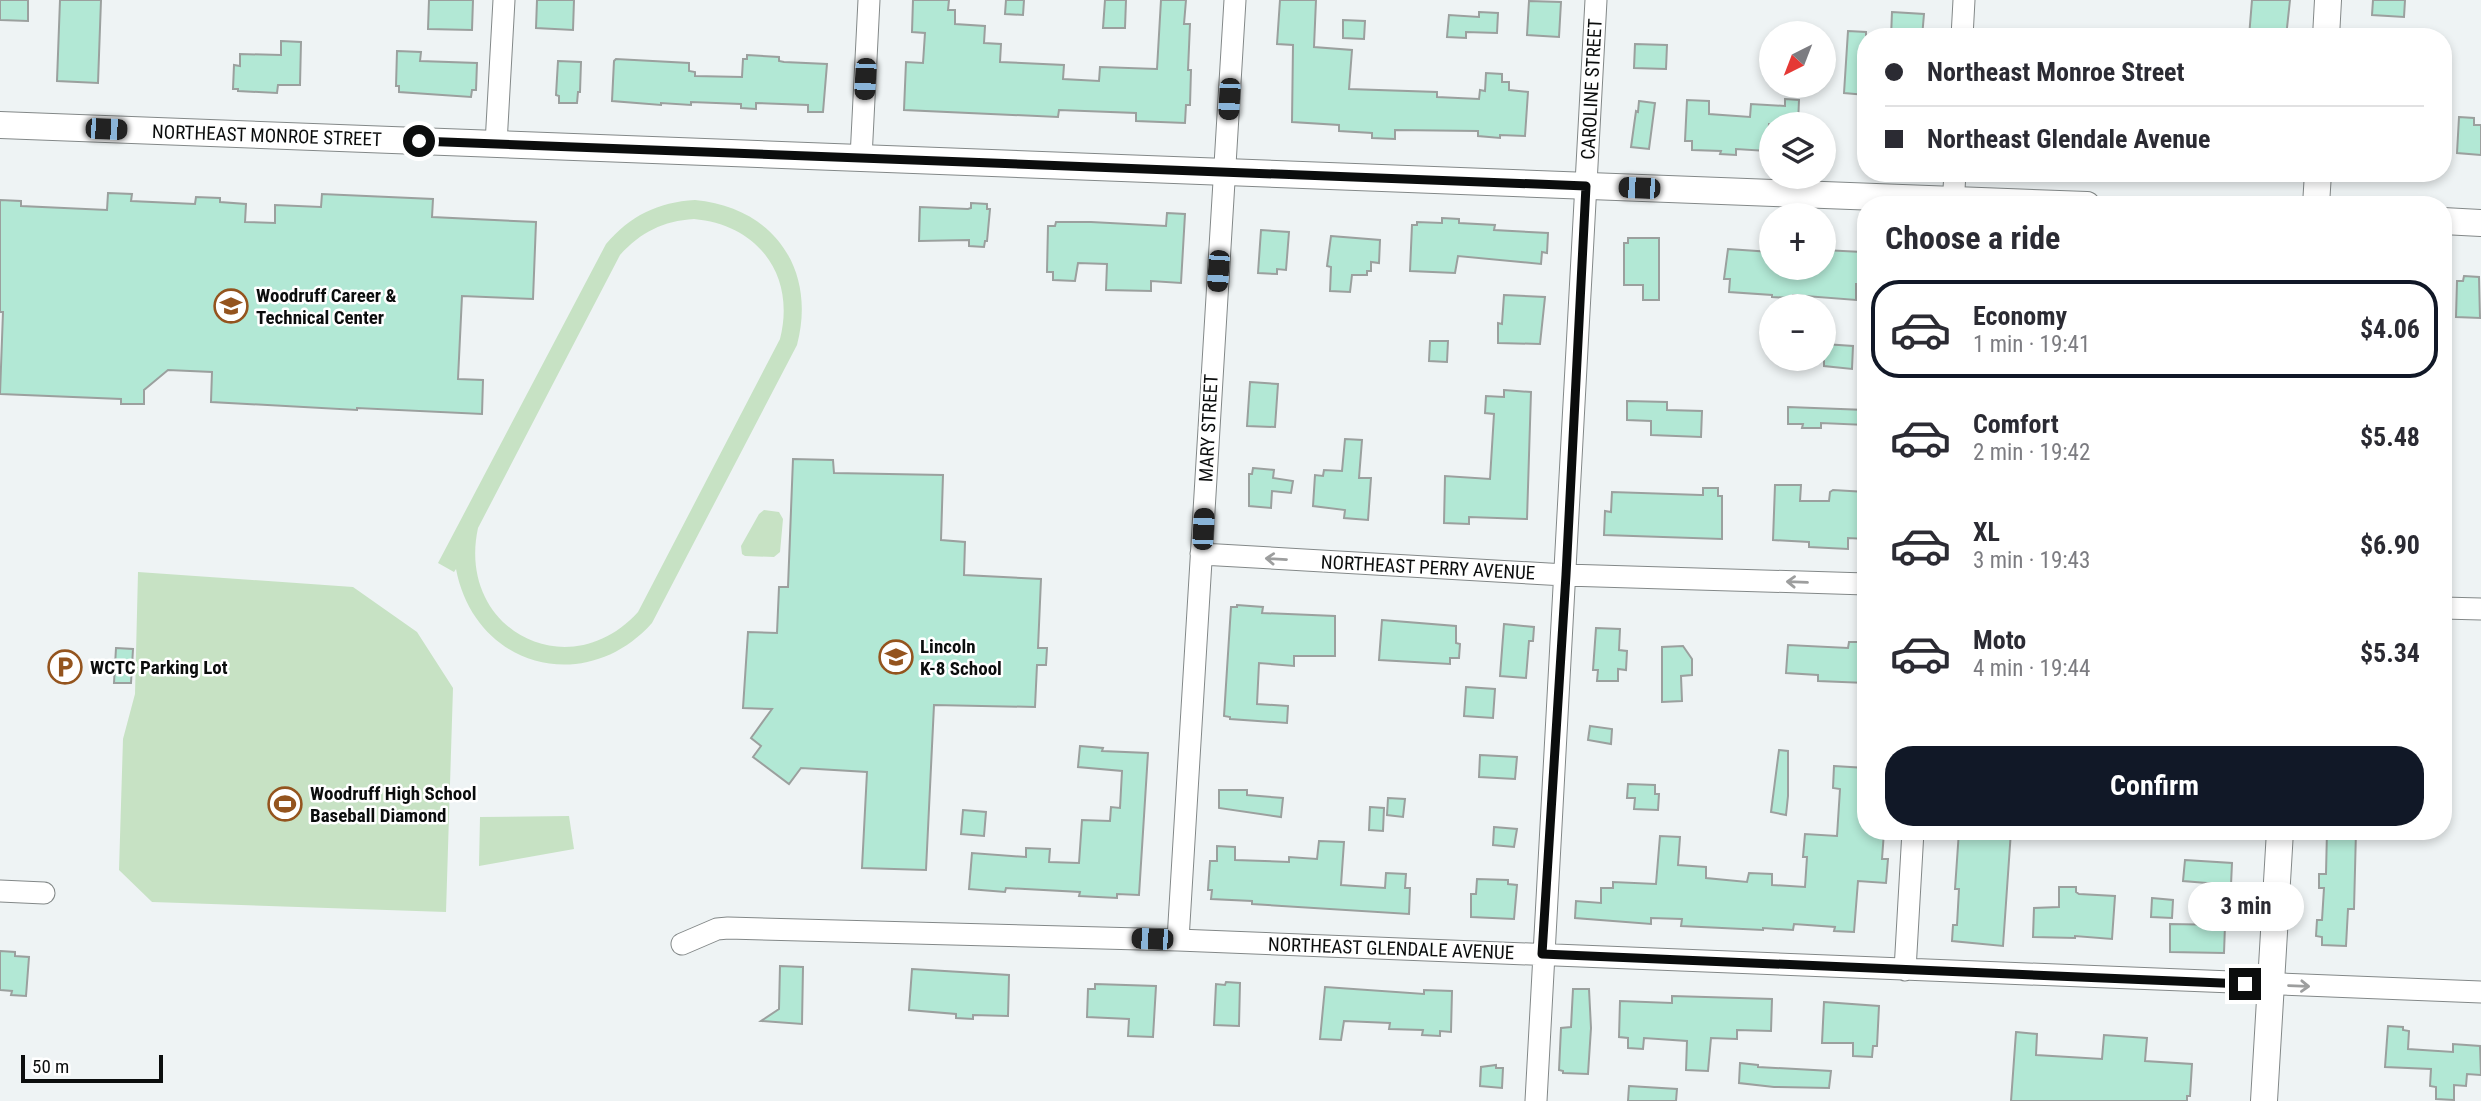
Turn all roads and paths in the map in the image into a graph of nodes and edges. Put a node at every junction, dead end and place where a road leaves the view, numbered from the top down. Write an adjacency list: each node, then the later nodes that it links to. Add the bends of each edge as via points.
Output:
1 (505, 0): 10 (street)
2 (869, 0): 11 (street)
3 (1235, 0): 12 (street, MARY STREET)
4 (1596, 0): 13 (street, CAROLINE STREET)
5 (1964, 0): 7 (street)
6 (2328, 0): 8 (street)
7 (1962, 28)
8 (2326, 28)
9 (0, 125): 10 (street, NORTHEAST MONROE STREET)
10 (496, 144): 11 (street, NORTHEAST MONROE STREET)
11 (861, 158): 12 (street, NORTHEAST MONROE STREET)
12 (1225, 173): 13 (street, NORTHEAST MONROE STREET); 18 (street, MARY STREET)
13 (1586, 186): 14 (street, NORTHEAST MONROE STREET); 19 (street, CAROLINE STREET)
14 (1954, 192): 15 (street, NORTHEAST MONROE STREET)
15 (1995, 196)
16 (2452, 221): 17 (street)
17 (2481, 223)
18 (1201, 554): 19 (street, NORTHEAST PERRY AVENUE, one-way to 18); 27 (street, MARY STREET)
19 (1566, 575): 20 (street, NORTHEAST PERRY AVENUE, one-way to 19); 29 (street, CAROLINE STREET)
20 (1857, 584)
21 (2452, 608): 22 (street)
22 (2481, 609)
23 (1912, 840): 30 (street)
24 (2279, 840): 31 (street)
25 (0, 891): 26 (street)
26 (44, 893)
27 (1178, 940): 28 (street, NORTHEAST GLENDALE AVENUE, via 728,928); 29 (street, NORTHEAST GLENDALE AVENUE)
28 (682, 944)
29 (1542, 954): 30 (street, NORTHEAST GLENDALE AVENUE); 33 (street, CAROLINE STREET)
30 (1905, 970): 31 (street, NORTHEAST GLENDALE AVENUE)
31 (2271, 985): 32 (street, NORTHEAST GLENDALE AVENUE, one-way to 32); 34 (street)
32 (2481, 992)
33 (1536, 1101)
34 (2264, 1101)

